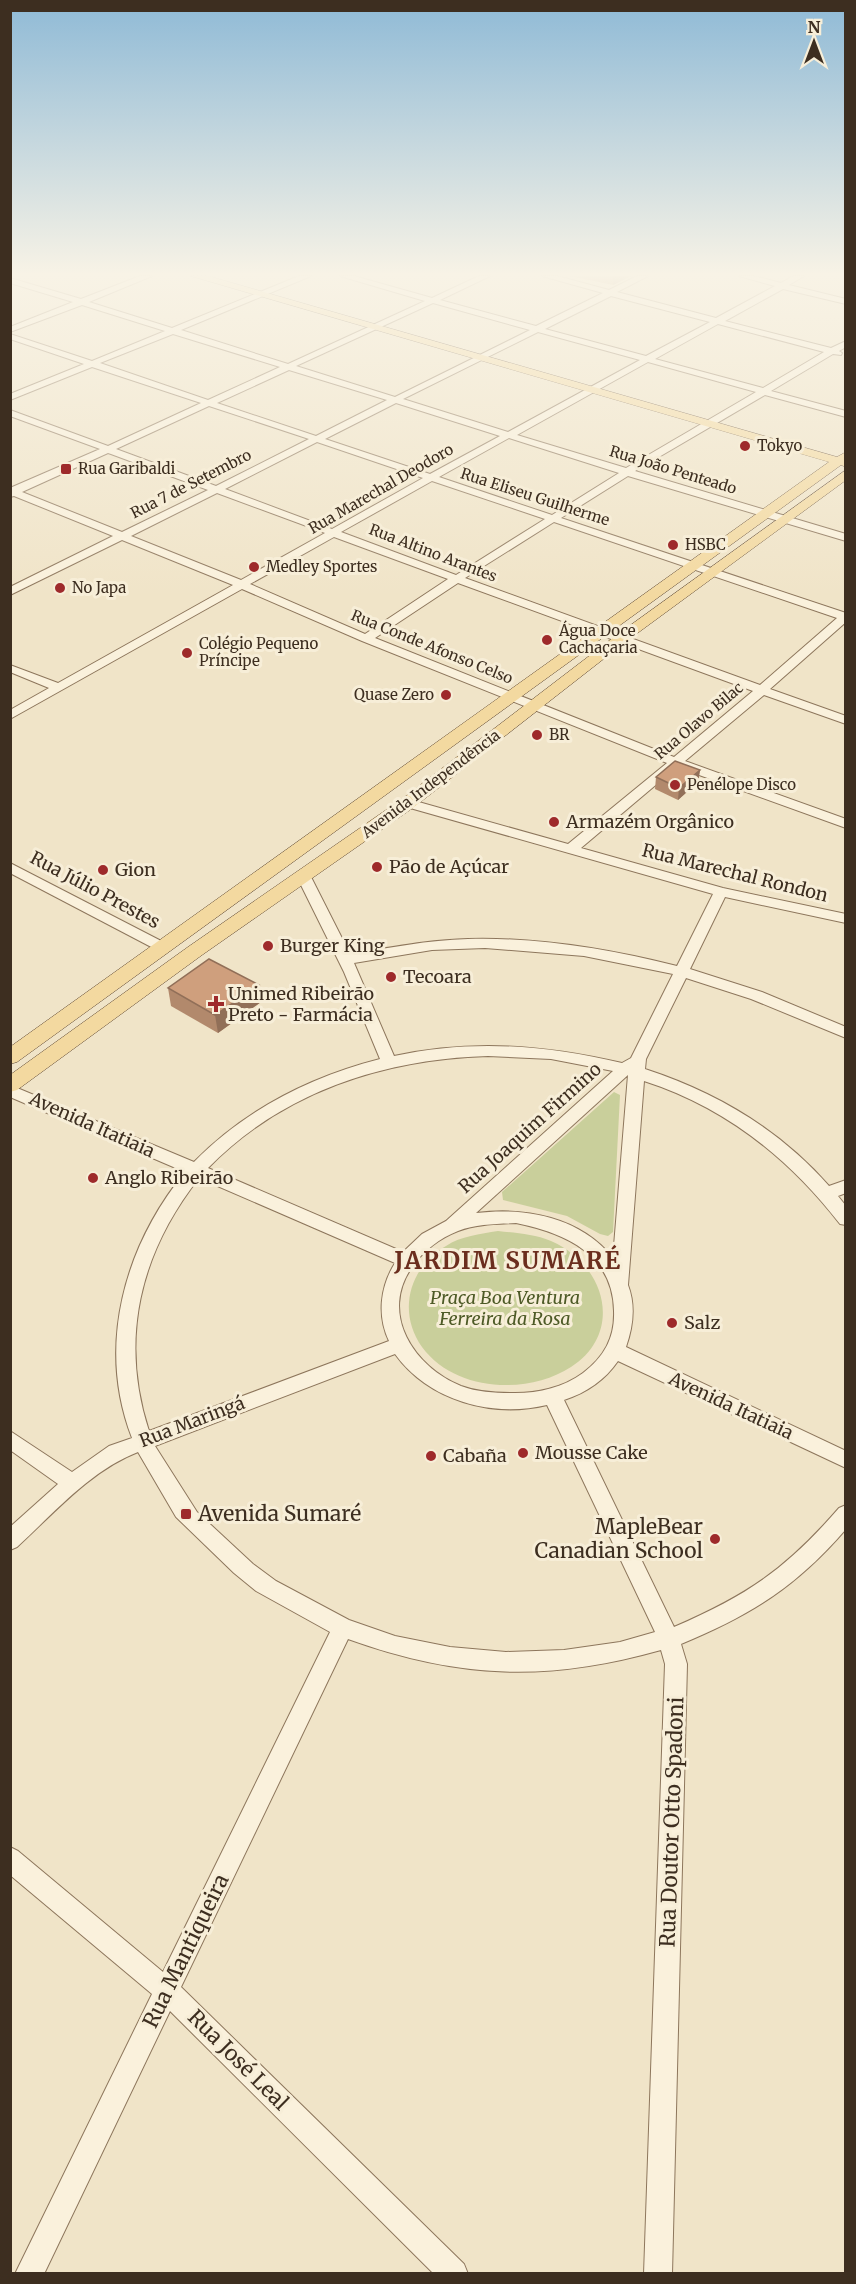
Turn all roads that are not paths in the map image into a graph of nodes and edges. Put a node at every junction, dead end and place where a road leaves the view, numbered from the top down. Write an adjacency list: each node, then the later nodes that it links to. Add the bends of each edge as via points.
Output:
1 (46, 383): 12 (street)
2 (148, 383): 14 (street, Rua Eliseu Guilherme)
3 (253, 383): 14 (street)
4 (338, 383): 13 (street, Rua João Penteado)
5 (429, 383): 13 (street, Rua 7 de Setembro)
6 (568, 383): 10 (main road)
7 (602, 383): 10 (street, Rua Marechal Deodoro); 17 (main road)
8 (733, 383): 11 (street)
9 (783, 383): 11 (street)
10 (591, 389): 18 (main road); 19 (street, Rua Marechal Deodoro)
11 (767, 392): 16 (street); 17 (street)
12 (10, 397)
13 (394, 400): 19 (street, Rua João Penteado); 20 (street, Rua 7 de Setembro)
14 (209, 403): 20 (street, Rua Eliseu Guilherme); 21 (street)
15 (10, 413): 21 (street, Rua Altino Arantes)
16 (846, 414)
17 (722, 417): 18 (street); 22 (main road)
18 (711, 424): 22 (main road); 23 (street)
19 (508, 435): 23 (street, Rua João Penteado); 25 (street, Rua Marechal Deodoro)
20 (315, 439): 25 (street, Rua Eliseu Guilherme); 26 (street, Rua 7 de Setembro)
21 (108, 450): 26 (street, Rua Altino Arantes); 27 (street)
22 (844, 458): 28 (main road, Avenida Independência)
23 (627, 472): 28 (street, Rua João Penteado); 29 (street)
24 (846, 474): 30 (main road, Avenida Independência)
25 (430, 478): 29 (street, Rua Eliseu Guilherme); 31 (street, Rua Marechal Deodoro)
26 (214, 489): 31 (street, Rua Altino Arantes); 32 (street, Rua 7 de Setembro)
27 (12, 493): 32 (street, Rua Conde Afonso Celso)
28 (766, 513): 30 (street, Rua João Penteado); 34 (main road, Avenida Independência)
29 (552, 519): 34 (street, Rua Eliseu Guilherme); 37 (street)
30 (785, 519): 33 (street, Rua João Penteado); 35 (main road, Avenida Independência)
31 (336, 532): 37 (street, Rua Altino Arantes); 39 (street, Rua Marechal Deodoro)
32 (121, 536): 38 (street, Rua 7 de Setembro); 39 (street, Rua Conde Afonso Celso)
33 (846, 538)
34 (694, 565): 35 (street, Rua Eliseu Guilherme); 42 (main road, Avenida Independência)
35 (712, 572): 41 (street, Rua Eliseu Guilherme); 44 (main road, Avenida Independência)
36 (10, 574): 38 (street)
37 (457, 578): 42 (street, Rua Altino Arantes); 43 (street)
38 (29, 582): 40 (street, Rua 7 de Setembro)
39 (242, 585): 43 (street, Rua Conde Afonso Celso); 46 (street, Rua Marechal Deodoro)
40 (10, 592)
41 (845, 617): 47 (street, Rua Olavo Bilac)
42 (600, 633): 44 (street, Rua Altino Arantes); 48 (main road, Avenida Independência)
43 (366, 639): 48 (street, Rua Conde Afonso Celso)
44 (619, 640): 47 (street, Rua Altino Arantes); 49 (main road, Avenida Independência)
45 (10, 668): 46 (street)
46 (58, 687): 50 (street, Rua Marechal Deodoro)
47 (762, 690): 51 (street, Rua Altino Arantes); 52 (street, Rua Olavo Bilac)
48 (511, 697): 49 (street, Rua Conde Afonso Celso); 60 (main road, Avenida Independência)
49 (536, 706): 52 (street, Rua Conde Afonso Celso); 53 (main road, Avenida Independência)
50 (10, 715)
51 (846, 720)
52 (676, 760): 54 (street, Rua Conde Afonso Celso); 55 (street, Rua Olavo Bilac)
53 (408, 803): 55 (street, Rua Marechal Rondon); 57 (main road, Avenida Independência)
54 (846, 824)
55 (571, 849): 58 (street, Rua Marechal Rondon)
56 (10, 867): 60 (street, Rua Júlio Prestes)
57 (304, 877): 61 (street); 67 (main road, Avenida Independência)
58 (721, 892): 59 (street, Rua Marechal Rondon); 62 (street, Rua Joaquim Firmino)
59 (846, 919)
60 (162, 947): 64 (main road, Avenida Independência)
61 (345, 960): 62 (street, via 412,948 484,943 591,951); 65 (street)
62 (681, 971): 63 (street, via 746,992); 66 (street, Rua Joaquim Firmino)
63 (846, 1033)
64 (10, 1058)
65 (389, 1062): 66 (street, via 467,1051 536,1052); 69 (street, via 302,1092 226,1140)
66 (634, 1066): 71 (street, via 743,1120 789,1154); 73 (street, Rua Joaquim Firmino); 75 (street)
67 (10, 1085)
68 (10, 1090): 69 (street, Avenida Itatiaia)
69 (195, 1171): 74 (street, Avenida Itatiaia); 80 (street, via 161,1216 137,1267 125,1323 126,1381)
70 (846, 1186): 71 (street)
71 (828, 1193): 72 (street)
72 (846, 1219)
73 (450, 1227): 74 (street, via 425,1241); 75 (street, via 482,1218 504,1217 549,1224 579,1237 603,1258)
74 (405, 1260): 76 (street, via 394,1279 389,1301 390,1323)
75 (620, 1282): 77 (street, via 626,1317)
76 (399, 1345): 78 (street, via 418,1369 446,1388 480,1400 517,1403); 80 (street, Rua Maringá)
77 (616, 1352): 78 (street, via 586,1381); 81 (street, Avenida Itatiaia)
78 (553, 1397): 86 (street, Rua Doutor Otto Spadoni)
79 (10, 1439): 82 (street)
80 (142, 1440): 82 (street, Rua Maringá, via 116,1452); 85 (street, via 186,1514 254,1579)
81 (846, 1460)
82 (72, 1483): 84 (street, Rua Maringá)
83 (846, 1514): 86 (street, via 813,1552 772,1587 723,1616)
84 (10, 1541)
85 (344, 1628): 86 (street, via 406,1649 483,1661 539,1662 606,1656); 88 (street, Rua Mantiqueira)
86 (669, 1639): 91 (street, Rua Doutor Otto Spadoni, via 676,1664)
87 (14, 1868): 88 (street, Rua José Leal)
88 (167, 1991): 89 (street, Rua Mantiqueira); 90 (street, Rua José Leal)
89 (29, 2274)
90 (454, 2274)
91 (658, 2274)

